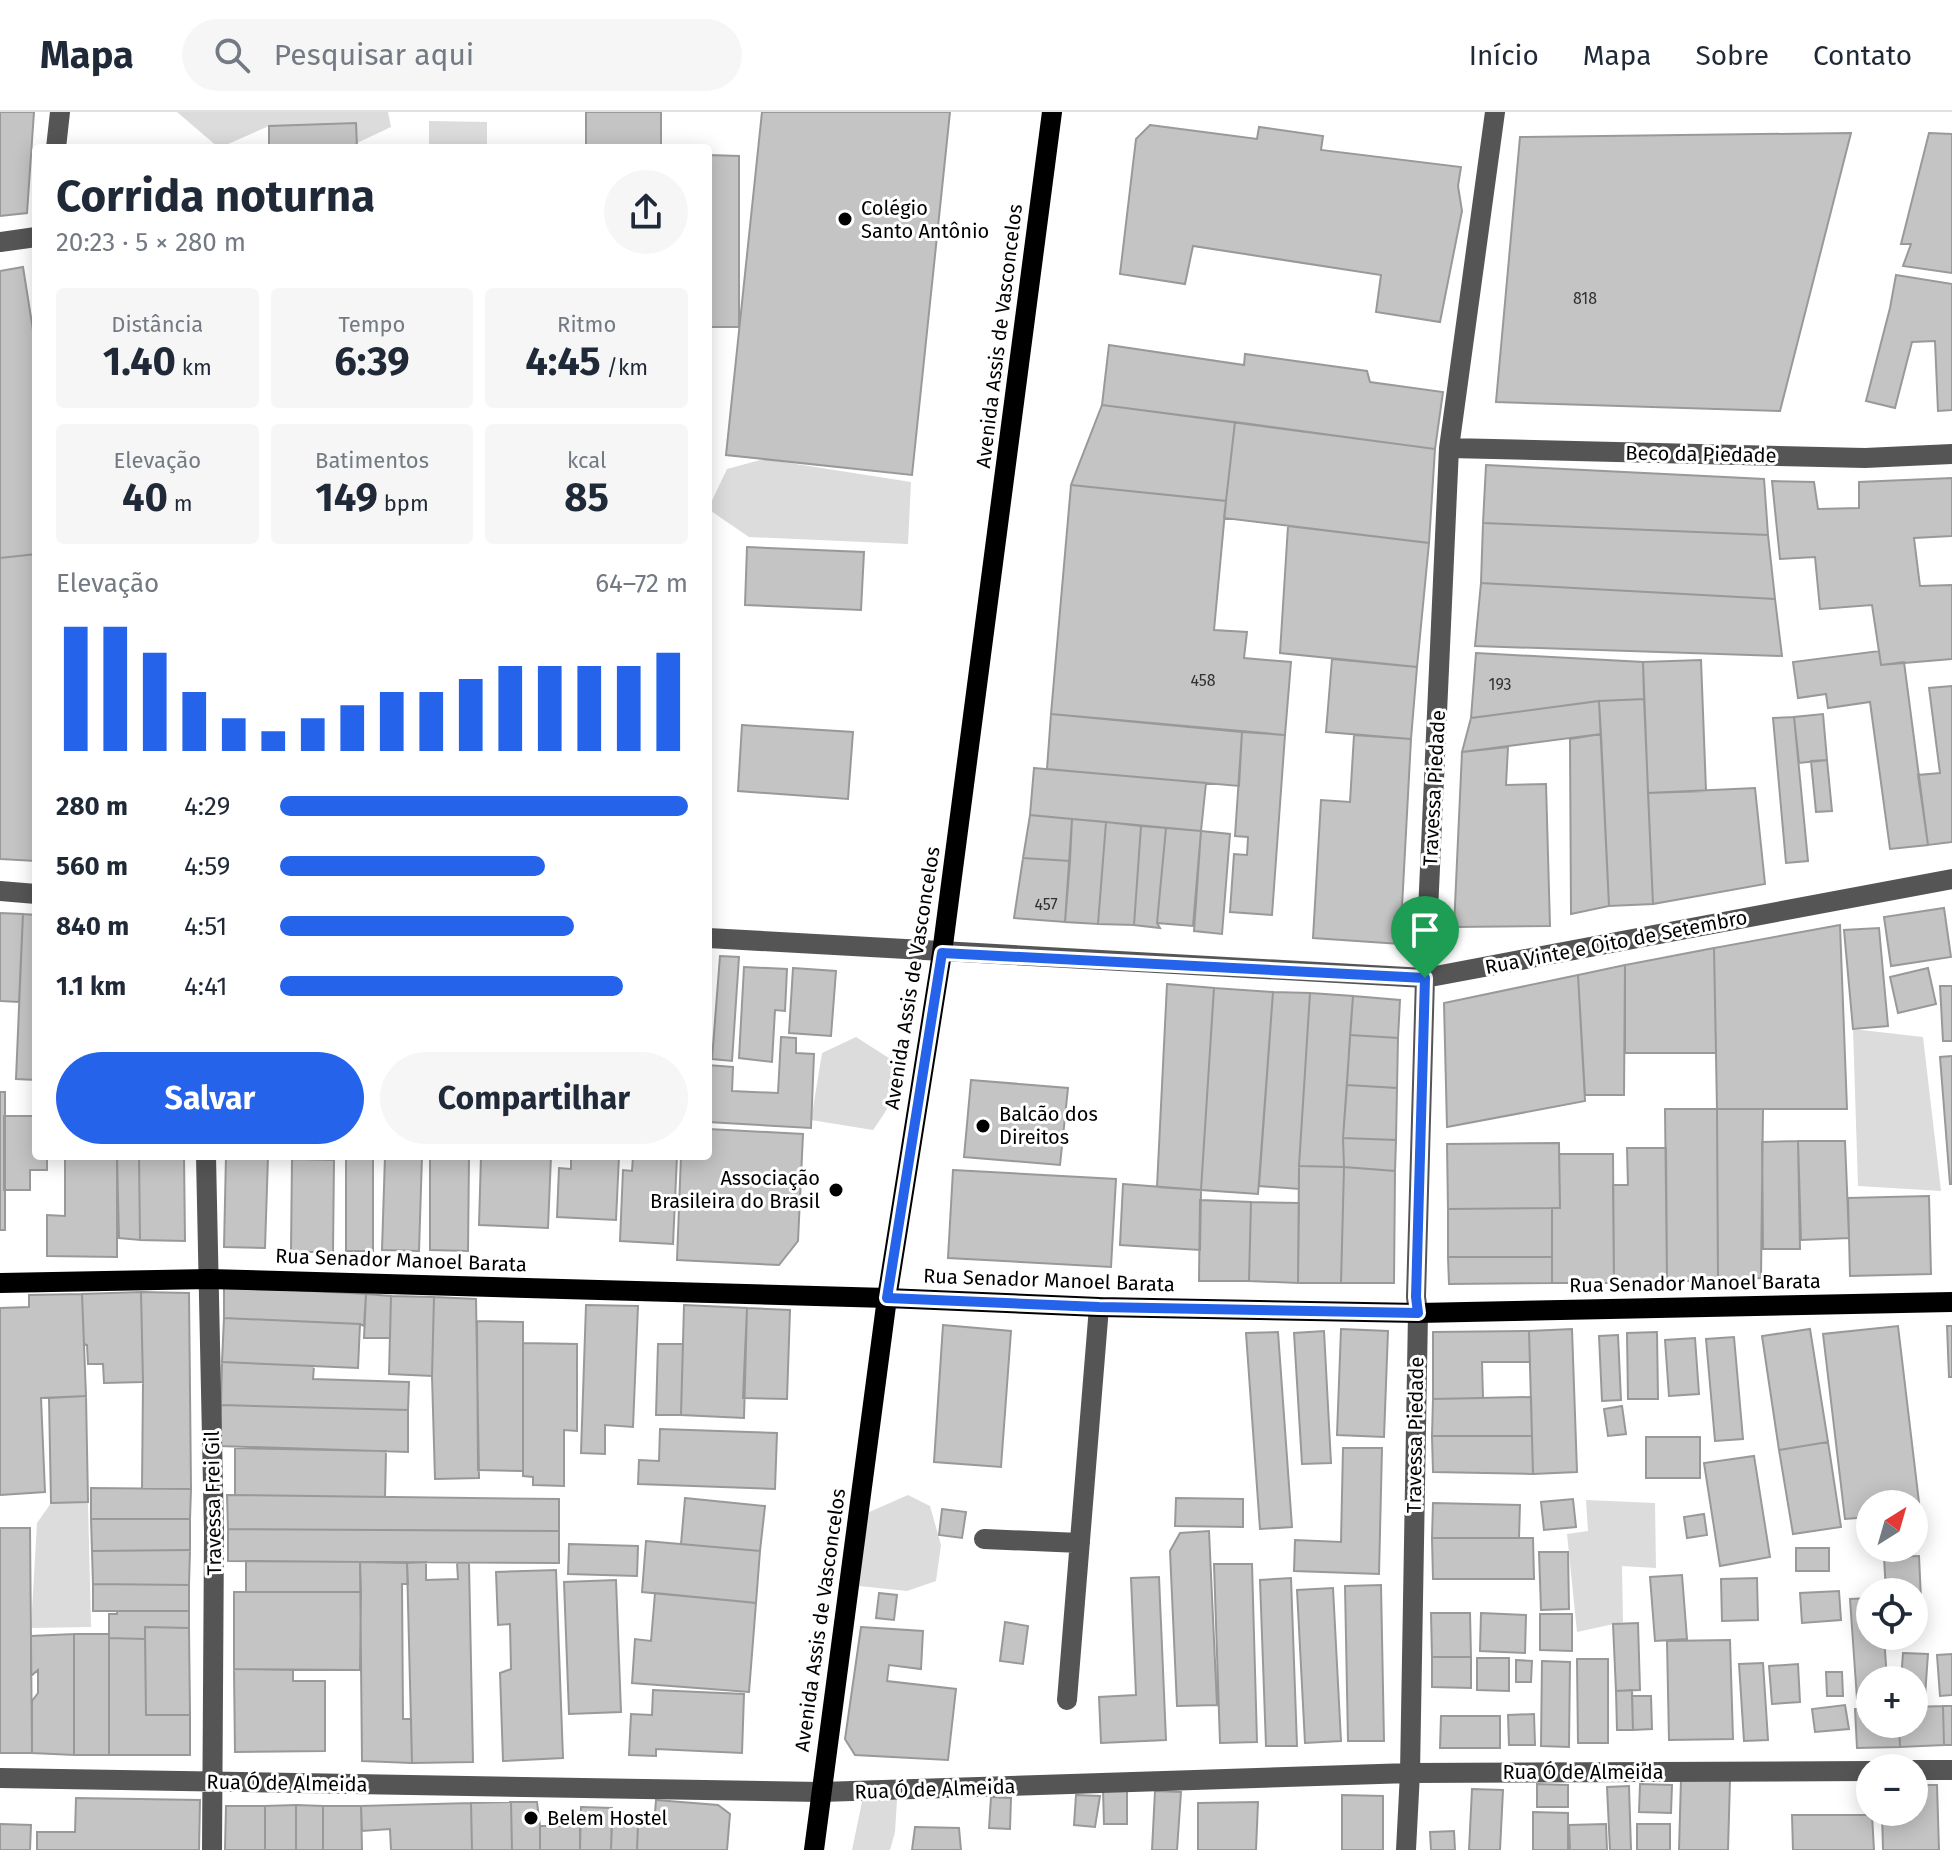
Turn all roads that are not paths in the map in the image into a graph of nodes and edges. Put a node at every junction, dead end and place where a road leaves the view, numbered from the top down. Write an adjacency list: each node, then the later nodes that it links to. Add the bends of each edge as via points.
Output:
1 (60, 112): 4 (street)
2 (1052, 112): 13 (main road, Avenida Assis de Vasconcelos)
3 (1495, 112): 7 (street, Travessa Piedade)
4 (56, 144)
5 (32, 238): 6 (street)
6 (0, 242)
7 (1449, 448): 8 (street, Beco da Piedade, via 1865,458); 14 (street, Travessa Piedade)
8 (1952, 454)
9 (1952, 879): 14 (street, Rua Vinte e Oito de Setembro)
10 (0, 891): 11 (street)
11 (32, 894)
12 (712, 938): 13 (street, Rua Vinte e Oito de Setembro)
13 (942, 953): 14 (street, Rua Vinte e Oito de Setembro); 18 (main road, Avenida Assis de Vasconcelos)
14 (1425, 978): 21 (street, Travessa Piedade)
15 (206, 1160): 16 (street, Travessa Frei Gil)
16 (209, 1279): 17 (main road, Rua Senador Manoel Barata); 18 (main road, Rua Senador Manoel Barata); 30 (street, Travessa Frei Gil)
17 (0, 1283)
18 (887, 1298): 20 (main road, Rua Senador Manoel Barata); 31 (main road, Avenida Assis de Vasconcelos)
19 (1952, 1302): 21 (main road, Rua Senador Manoel Barata)
20 (1099, 1307): 21 (main road, Rua Senador Manoel Barata); 23 (street)
21 (1418, 1313): 28 (street, Travessa Piedade)
22 (984, 1539): 23 (street)
23 (1080, 1543): 24 (street)
24 (1067, 1700)
25 (1928, 1770): 26 (street)
26 (1952, 1770)
27 (1856, 1771): 28 (street, Rua Ó de Almeida)
28 (1410, 1773): 31 (street, Rua Ó de Almeida); 34 (street, Travessa Piedade)
29 (0, 1778): 30 (street, Rua Ó de Almeida)
30 (211, 1781): 31 (street, Rua Ó de Almeida); 32 (street, Travessa Frei Gil)
31 (821, 1792): 33 (main road, Avenida Assis de Vasconcelos)
32 (212, 1850)
33 (814, 1850)
34 (1406, 1850)

